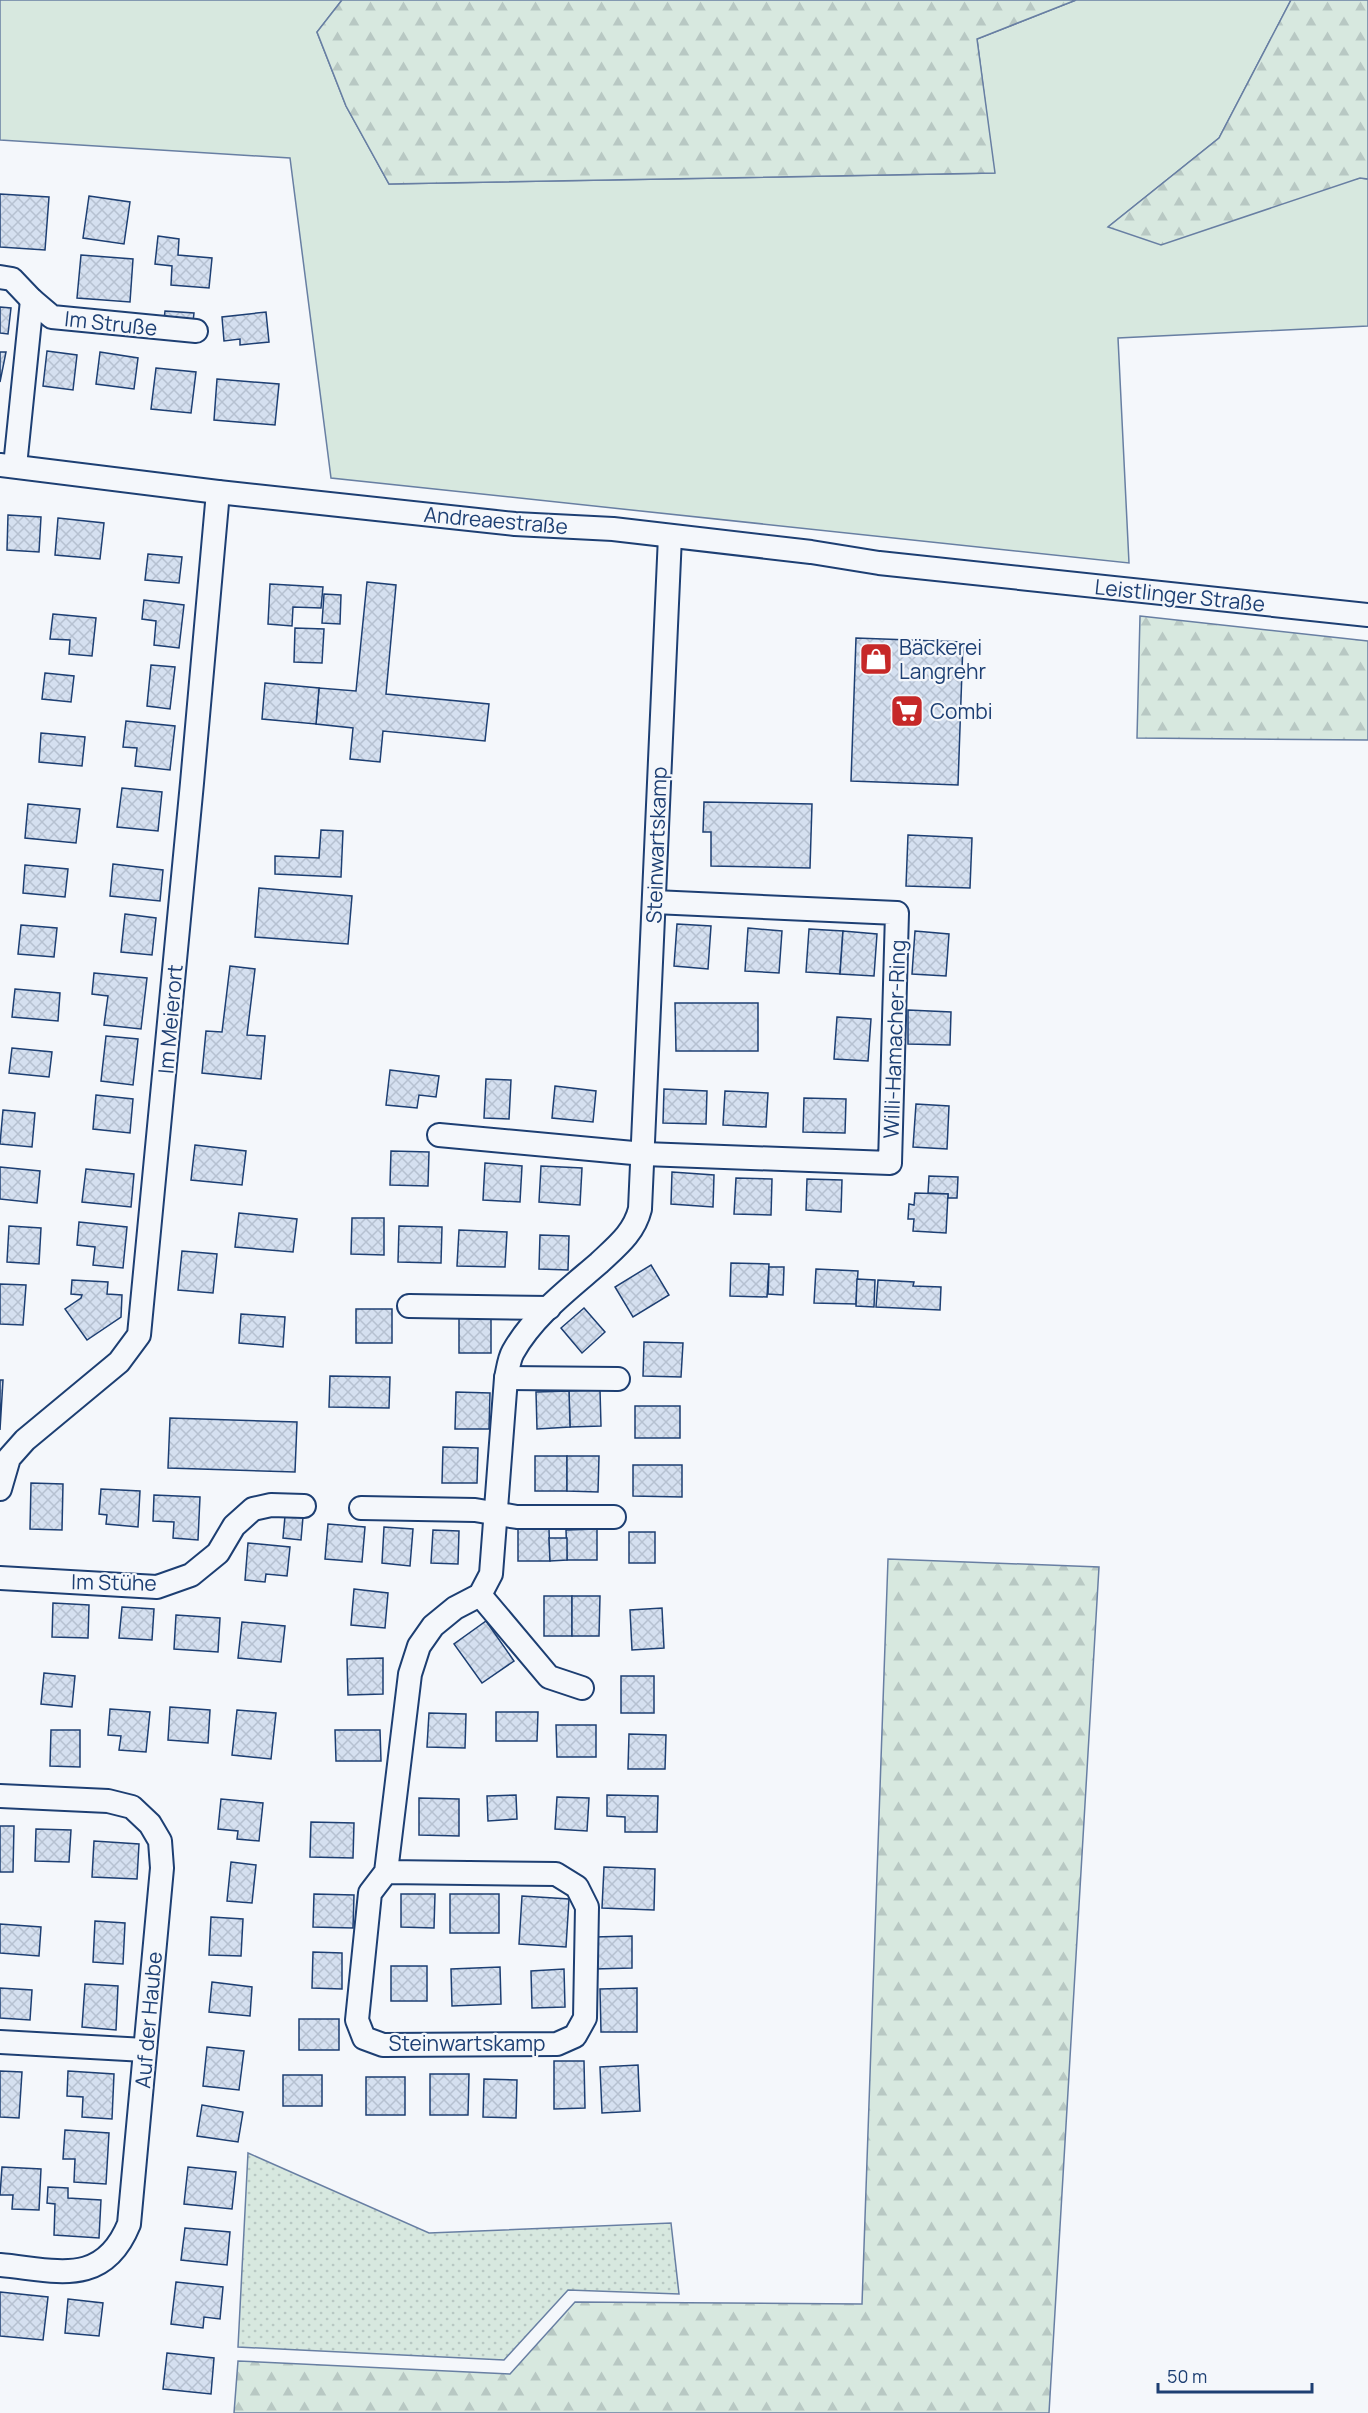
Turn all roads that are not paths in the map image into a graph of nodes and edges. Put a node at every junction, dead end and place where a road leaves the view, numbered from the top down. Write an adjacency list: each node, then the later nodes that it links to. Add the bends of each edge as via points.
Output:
1 (0, 277): 2 (street, Im Struße, via 12,279)
2 (32, 300): 3 (street, Im Struße, via 52,316); 4 (street)
3 (196, 331)
4 (8, 466): 5 (street, Andreaestraße)
5 (218, 492): 6 (street, Andreaestraße, via 515,524); 16 (street, Im Meierort, via 139,1335 119,1362 25,1440 9,1458)
6 (670, 536): 7 (street, Andreaestraße); 9 (street, Steinwartskamp)
7 (992, 575): 8 (street, Leistlinger Straße)
8 (1368, 615)
9 (654, 902): 11 (street, Steinwartskamp); 11 (street, Willi-Hamacher-Ring, via 897,913 890,1163)
10 (439, 1135): 11 (street)
11 (644, 1154): 13 (street, Steinwartskamp, via 636,1223 625,1239)
12 (409, 1306): 13 (street)
13 (549, 1308): 14 (street, Steinwartskamp, via 512,1354)
14 (506, 1378): 15 (street); 19 (street, Steinwartskamp)
15 (618, 1379)
16 (0, 1489)
17 (304, 1506): 21 (street, Im Stühe, via 253,1509 234,1526 218,1553 191,1575 157,1587)
18 (362, 1508): 19 (street, via 475,1510)
19 (497, 1514): 20 (street); 22 (street, Steinwartskamp, via 491,1574)
20 (614, 1517)
21 (0, 1578)
22 (480, 1595): 23 (street, via 549,1677); 25 (street, Steinwartskamp, via 433,1626 418,1646 410,1674)
23 (582, 1688)
24 (0, 1796): 27 (street, Auf der Haube, via 108,1801 132,1807 150,1824 160,1841 162,1868)
25 (386, 1872): 25 (street, Steinwartskamp, via 370,1893 357,2020 364,2038 383,2045 557,2044 575,2036 585,2018 587,1907 577,1887 556,1874)
26 (0, 2042): 27 (street)
27 (145, 2050): 28 (street, Auf der Haube, via 129,2224 121,2244 89,2269)
28 (0, 2265)

